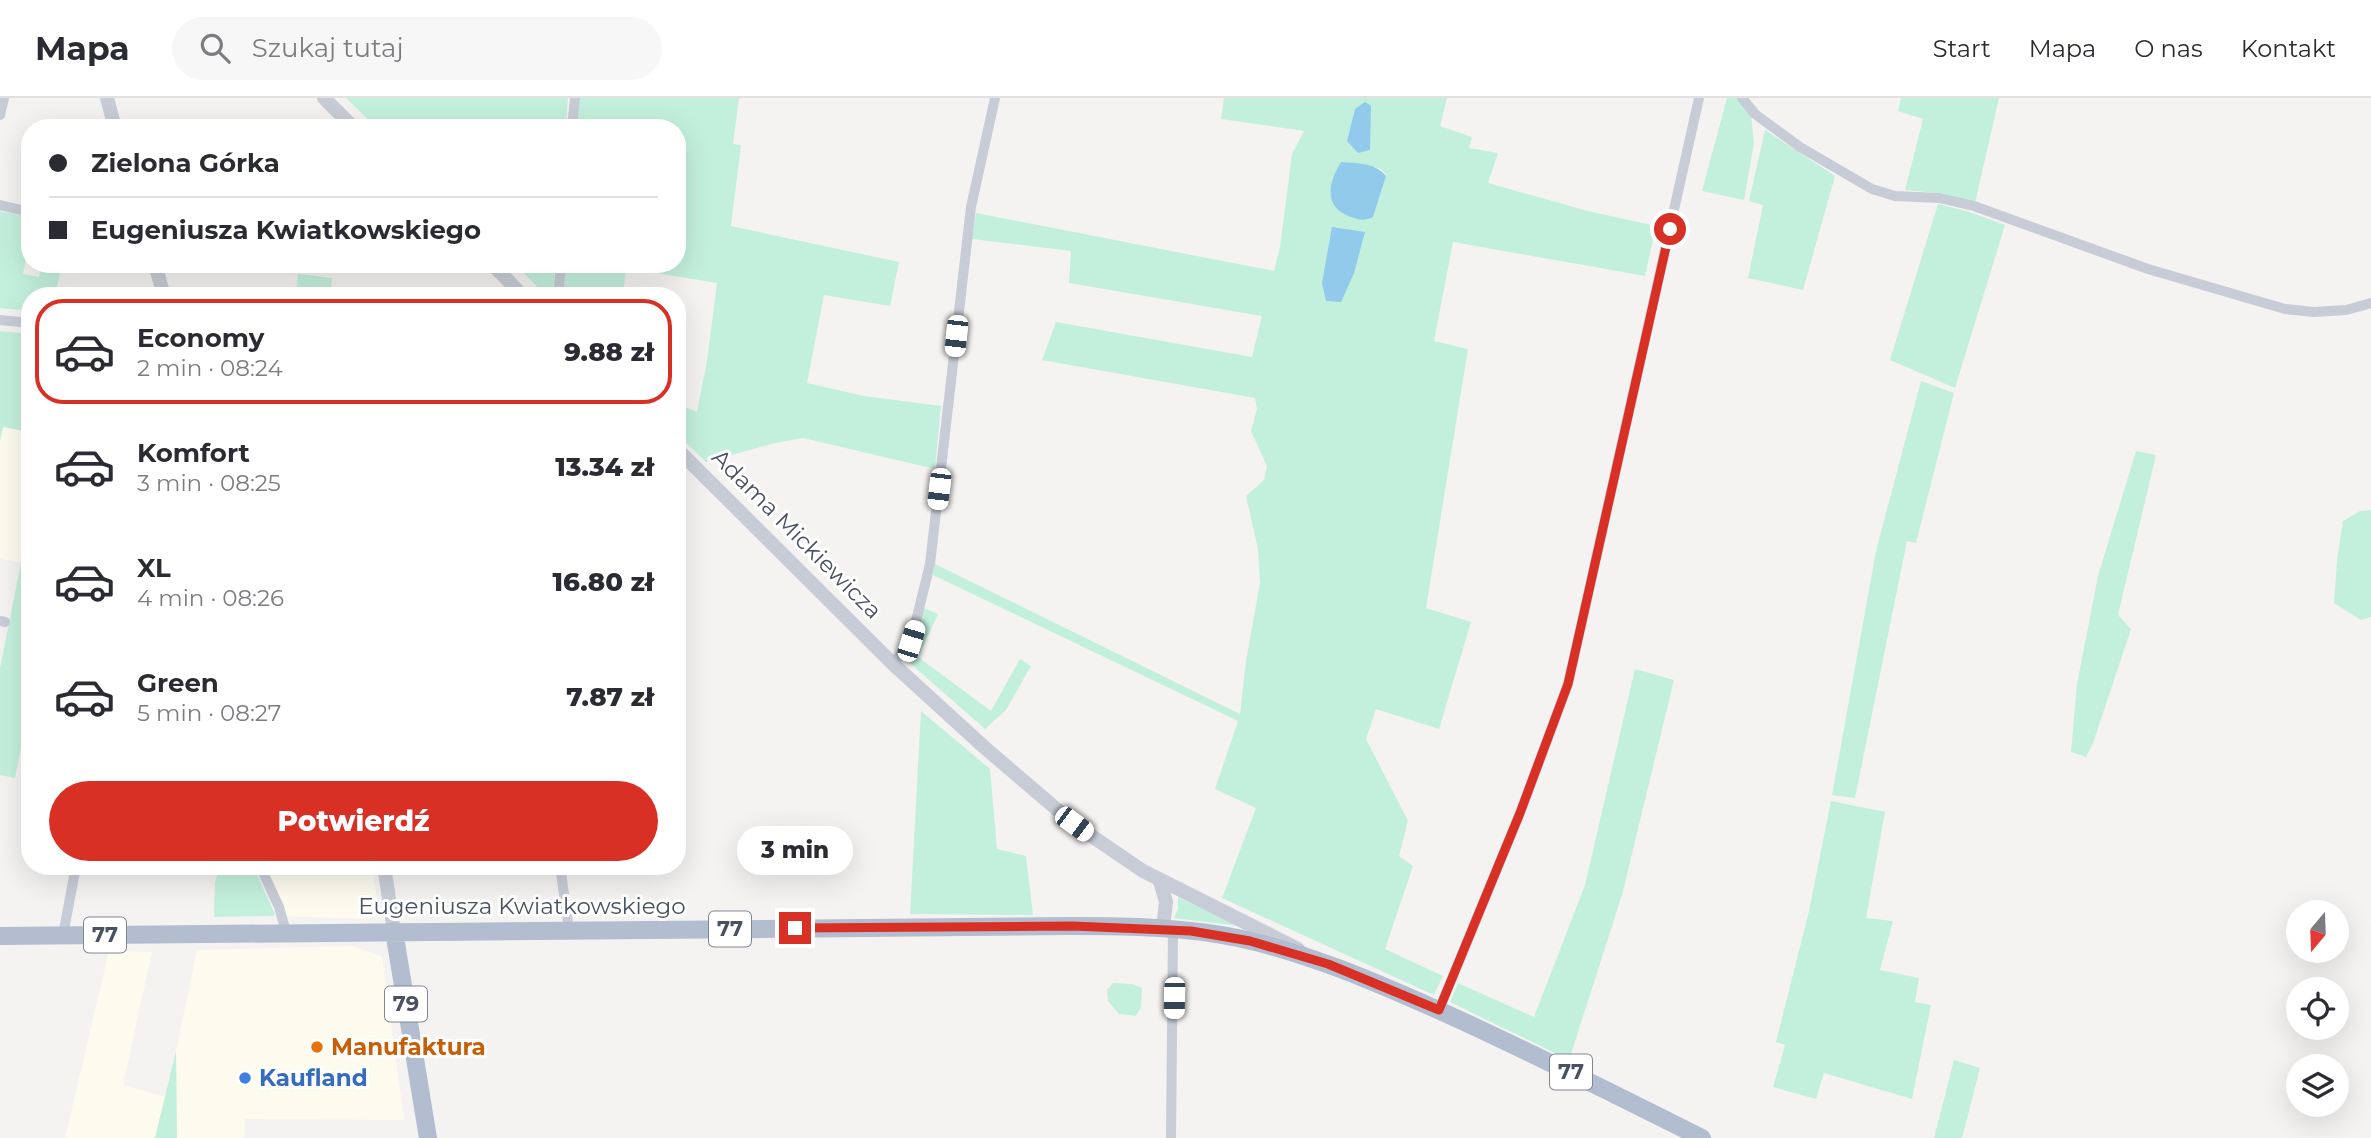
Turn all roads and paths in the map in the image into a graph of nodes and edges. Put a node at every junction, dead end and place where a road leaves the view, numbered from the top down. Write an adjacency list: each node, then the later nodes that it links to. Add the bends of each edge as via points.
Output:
1 (4, 98): 8 (street)
2 (107, 98): 9 (street)
3 (324, 98): 10 (street)
4 (575, 98): 11 (street)
5 (995, 98): 20 (street, via 971,207 930,564 911,641)
6 (1699, 98): 33 (street, via 1568,684)
7 (1742, 98): 16 (street, via 1755,114 1800,147 1872,189 1974,206 2148,270 2285,309 2346,310)
8 (0, 115)
9 (113, 119)
10 (345, 119)
11 (573, 119)
12 (0, 205): 13 (street)
13 (21, 210)
14 (501, 273): 15 (street)
15 (514, 287)
16 (2371, 303)
17 (0, 320): 18 (street)
18 (21, 322)
19 (686, 458): 20 (street, Adama Mickiewicza)
20 (893, 664): 25 (street, Adama Mickiewicza, via 1057,810)
21 (74, 875): 30 (street)
22 (264, 875): 29 (street)
23 (385, 875): 28 (street)
24 (561, 875): 27 (street)
25 (1160, 881): 26 (street); 32 (street, Adama Mickiewicza)
26 (1168, 928): 27 (main road, Eugeniusza Kwiatkowskiego / 77); 32 (main road, Adama Mickiewicza / 77, via 1238,938); 35 (street)
27 (569, 929): 28 (main road, Eugeniusza Kwiatkowskiego / 77)
28 (394, 931): 29 (main road, Eugeniusza Kwiatkowskiego / 77); 34 (main road, 79)
29 (286, 932): 30 (main road, Eugeniusza Kwiatkowskiego / 77)
30 (63, 935): 31 (main road, Eugeniusza Kwiatkowskiego / 77)
31 (0, 936)
32 (1328, 964): 33 (main road, Adama Mickiewicza / 77)
33 (1439, 1010): 36 (main road, Adama Mickiewicza / 77)
34 (428, 1138)
35 (1171, 1138)
36 (1702, 1138)

